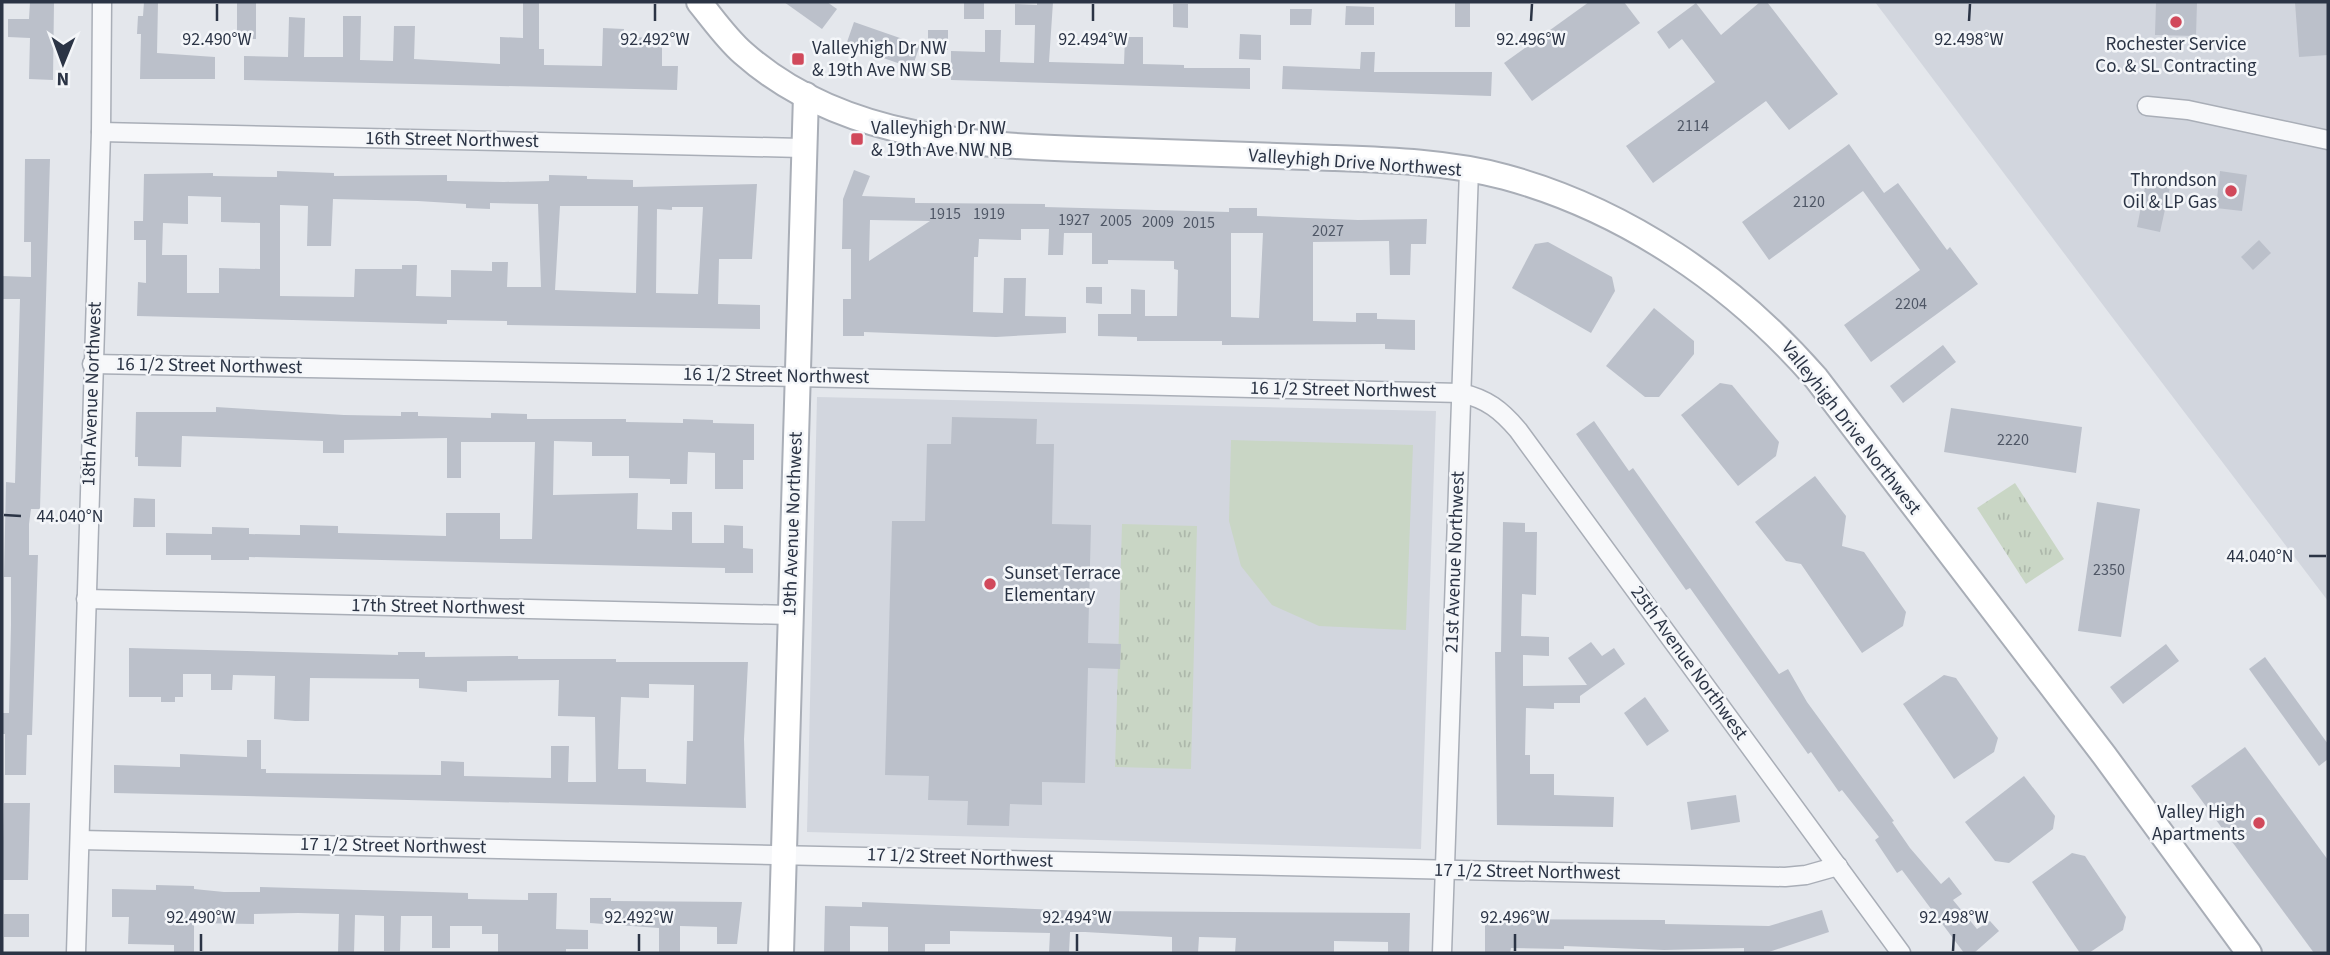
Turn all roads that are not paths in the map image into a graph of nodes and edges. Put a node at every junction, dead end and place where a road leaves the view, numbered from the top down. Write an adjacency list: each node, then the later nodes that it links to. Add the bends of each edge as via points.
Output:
1 (102, 2): 5 (street, 18th Avenue Northwest)
2 (699, 2): 3 (main road, Valleyhigh Drive Northwest, via 742,52)
3 (806, 95): 7 (main road, 19th Avenue Northwest); 8 (main road, Valleyhigh Drive Northwest, via 874,123 947,141 1022,148 1362,159)
4 (2147, 106): 6 (street)
5 (101, 132): 7 (street, 16th Street Northwest); 9 (street, 18th Avenue Northwest)
6 (2328, 139)
7 (802, 148): 10 (main road, 19th Avenue Northwest)
8 (1469, 170): 11 (street, 21st Avenue Northwest); 22 (main road, Valleyhigh Drive Northwest, via 1515,180 1601,212 1688,264 1764,321 1816,379)
9 (92, 364): 10 (street, 16 1/2 Street Northwest); 12 (street, 18th Avenue Northwest)
10 (797, 376): 11 (street, 16 1/2 Street Northwest); 13 (main road, 19th Avenue Northwest)
11 (1461, 393): 16 (street, 25th Avenue Northwest, via 1483,398 1518,430); 17 (street, 21st Avenue Northwest)
12 (86, 599): 13 (street, 17th Street Northwest); 14 (street, 18th Avenue Northwest)
13 (790, 615): 15 (main road, 19th Avenue Northwest)
14 (80, 840): 15 (street, 17 1/2 Street Northwest); 18 (street, 18th Avenue Northwest)
15 (784, 853): 17 (street, 17 1/2 Street Northwest); 19 (main road, 19th Avenue Northwest)
16 (1838, 866): 17 (street, 17 1/2 Street Northwest, via 1785,877); 21 (street, 25th Avenue Northwest)
17 (1444, 871): 20 (street, 21st Avenue Northwest)
18 (76, 953)
19 (781, 953)
20 (1441, 953)
21 (1901, 953)
22 (2249, 953)

